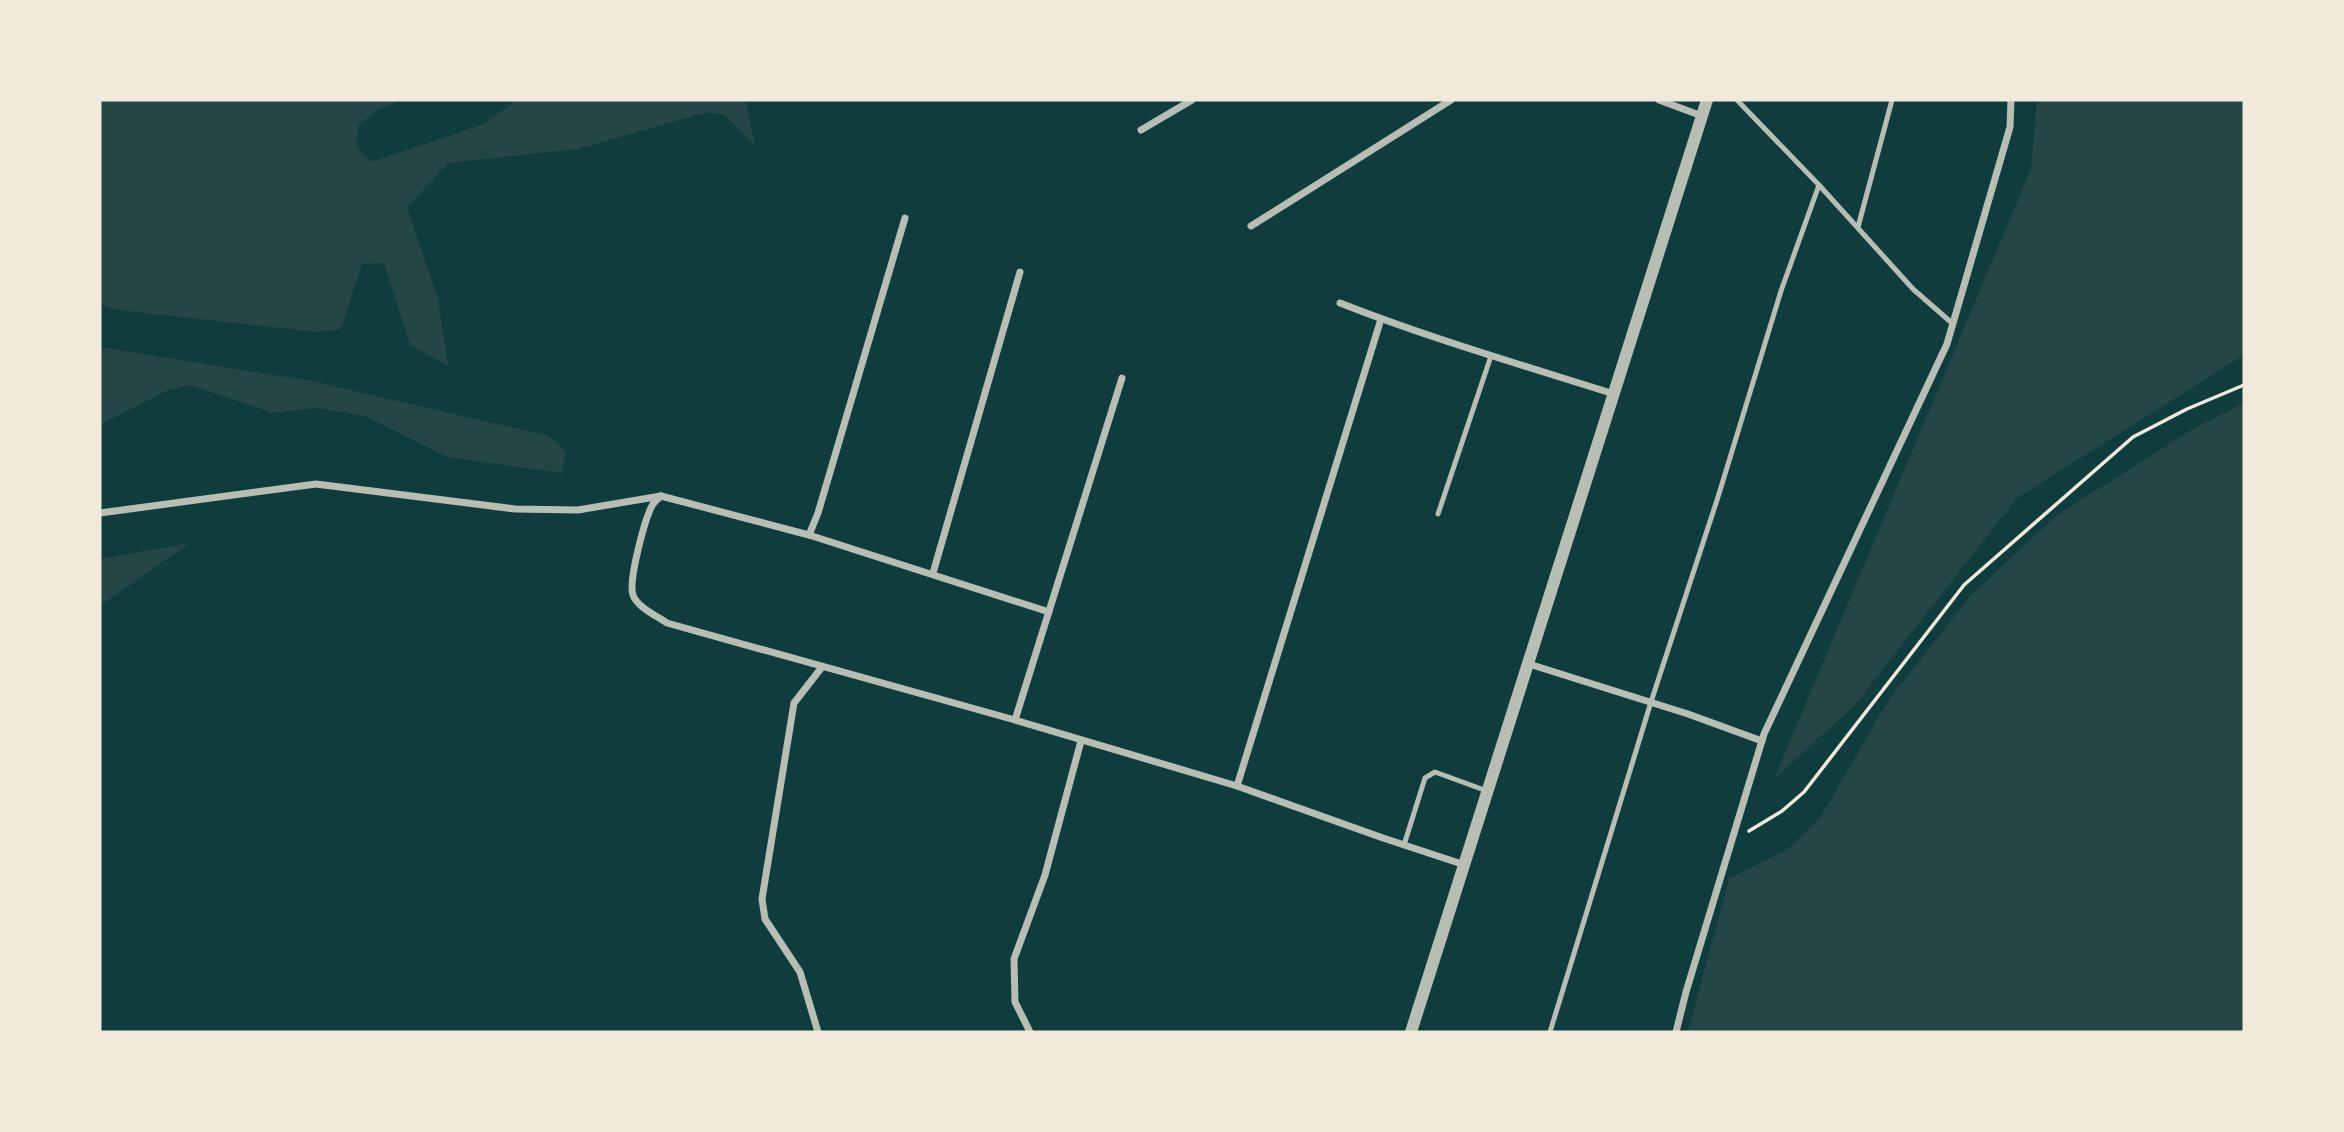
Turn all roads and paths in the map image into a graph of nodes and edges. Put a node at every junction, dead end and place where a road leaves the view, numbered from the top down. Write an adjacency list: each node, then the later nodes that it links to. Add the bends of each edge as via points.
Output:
1 (1192, 100): 9 (street)
2 (1451, 100): 12 (street)
3 (1659, 100): 8 (street)
4 (1707, 100): 8 (street)
5 (1737, 100): 10 (lane)
6 (1892, 100): 13 (lane)
7 (2011, 100): 17 (street, via 2010,128)
8 (1702, 116): 21 (street)
9 (1141, 130)
10 (1819, 185): 13 (lane); 30 (lane, via 1781,290)
11 (905, 218): 25 (street)
12 (1251, 226)
13 (1858, 227): 17 (lane, via 1913,289)
14 (1020, 272): 26 (street)
15 (1340, 303): 16 (street)
16 (1381, 319): 18 (street); 34 (street)
17 (1953, 324): 33 (street)
18 (1491, 356): 21 (street); 24 (lane)
19 (1122, 377): 27 (street)
20 (2244, 385): 36 (path, via 2133,437 1965,585 1804,792 1782,811)
21 (1615, 394): 28 (street)
22 (661, 496): 23 (street, via 578,510 515,509 316,484); 25 (street); 29 (street, via 653,505 639,548 631,583 633,597 667,623)
23 (100, 513)
24 (1437, 514)
25 (809, 535): 26 (street)
26 (933, 573): 27 (street)
27 (1049, 612): 31 (street)
28 (1529, 664): 30 (street); 35 (street)
29 (822, 667): 31 (street); 39 (street, via 794,703 762,899 765,919 800,972)
30 (1651, 702): 33 (street); 42 (lane)
31 (1015, 720): 32 (street)
32 (1081, 741): 34 (street); 40 (street, via 1045,874 1014,959 1015,1002)
33 (1762, 741): 36 (street)
34 (1237, 786): 37 (street)
35 (1488, 791): 37 (lane, via 1435,772 1425,778); 38 (street)
36 (1733, 838): 43 (street)
37 (1404, 845): 38 (street)
38 (1465, 865): 41 (street)
39 (818, 1032)
40 (1030, 1032)
41 (1411, 1032)
42 (1550, 1032)
43 (1676, 1032)

